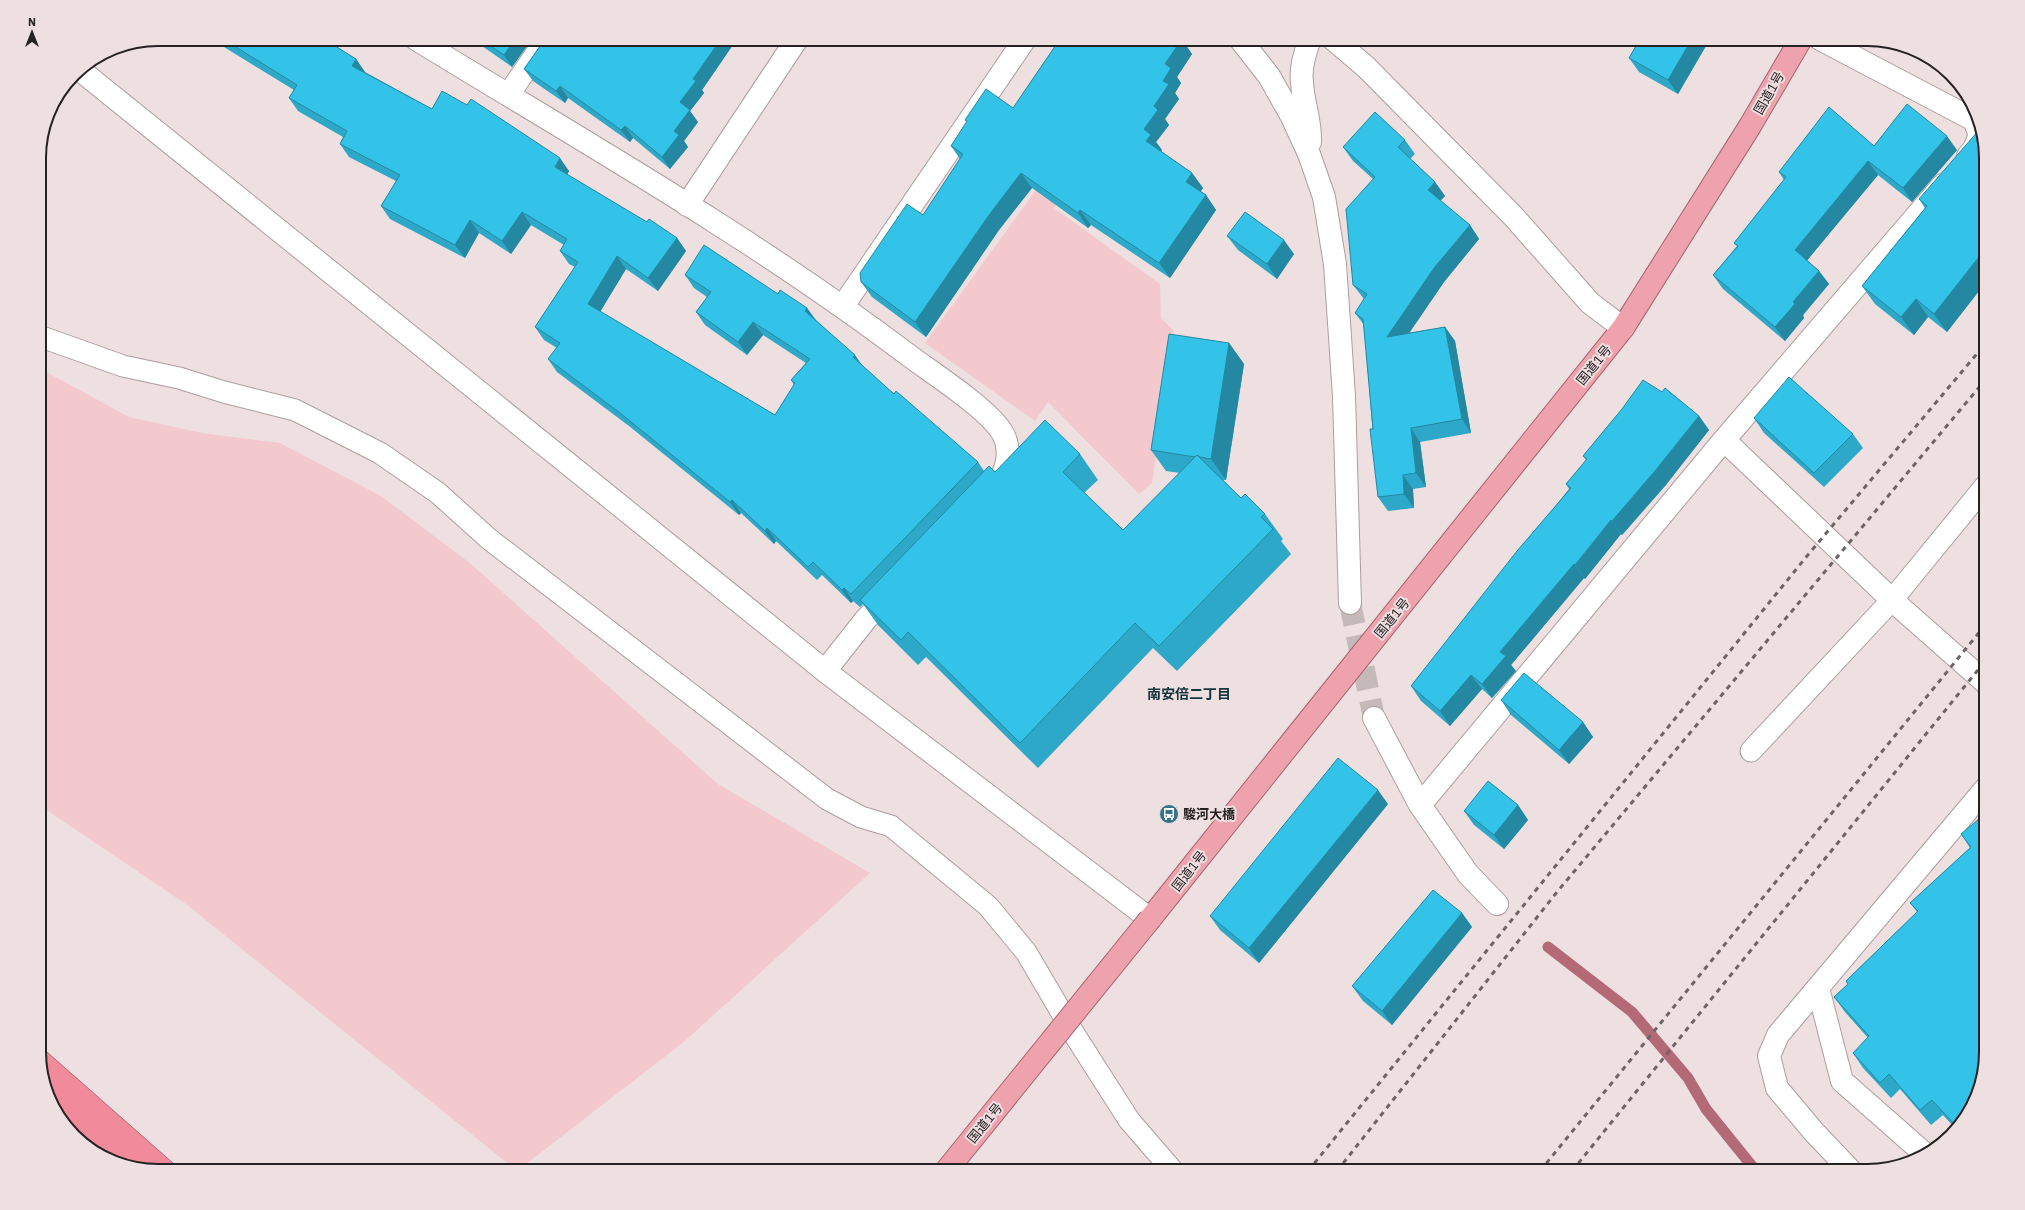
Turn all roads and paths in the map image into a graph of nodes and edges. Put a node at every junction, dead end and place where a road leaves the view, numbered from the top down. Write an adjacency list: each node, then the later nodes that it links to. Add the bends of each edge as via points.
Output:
1 (428, 46): 11 (street)
2 (542, 46): 11 (street)
3 (792, 46): 15 (street)
4 (1020, 46): 16 (street)
5 (1245, 46): 14 (street, via 1269,76 1291,114)
6 (1307, 46): 14 (street, via 1301,81 1310,131)
7 (1341, 46): 17 (street, via 1514,217 1590,303)
8 (1797, 46): 17 (highway, 国道1号, via 1750,126)
9 (1833, 46): 12 (street)
10 (85, 74): 25 (street)
11 (508, 95): 15 (street)
12 (1972, 119)
13 (1978, 140): 19 (street, via 1974,149)
14 (1309, 154): 24 (street, via 1324,197 1335,264 1344,396)
15 (687, 205): 16 (street)
16 (843, 306): 21 (street, via 983,411 1002,433 1008,457 1002,478)
17 (1623, 328): 32 (highway, 国道1号)
18 (46, 338): 36 (lane, via 123,366 179,378 295,410 380,453 438,493 489,539 827,799 862,817 891,826 988,906 1026,952 1129,1120)
19 (1724, 440): 23 (street); 30 (street)
20 (1979, 494): 23 (lane)
21 (980, 501)
22 (904, 580): 25 (street, via 866,619)
23 (1892, 600): 26 (street); 28 (lane)
24 (1350, 603)
25 (825, 671): 32 (street)
26 (1979, 677)
27 (1374, 718): 30 (street)
28 (1751, 751)
29 (1979, 796): 33 (street)
30 (1420, 805): 31 (street, via 1468,874)
31 (1497, 904)
32 (1150, 919): 35 (highway, 国道1号, bridge)
33 (1818, 988): 34 (street, via 1842,1081); 37 (street, via 1778,1035 1769,1056 1777,1088)
34 (1920, 1150)
35 (952, 1164)
36 (1168, 1164)
37 (1845, 1164)

